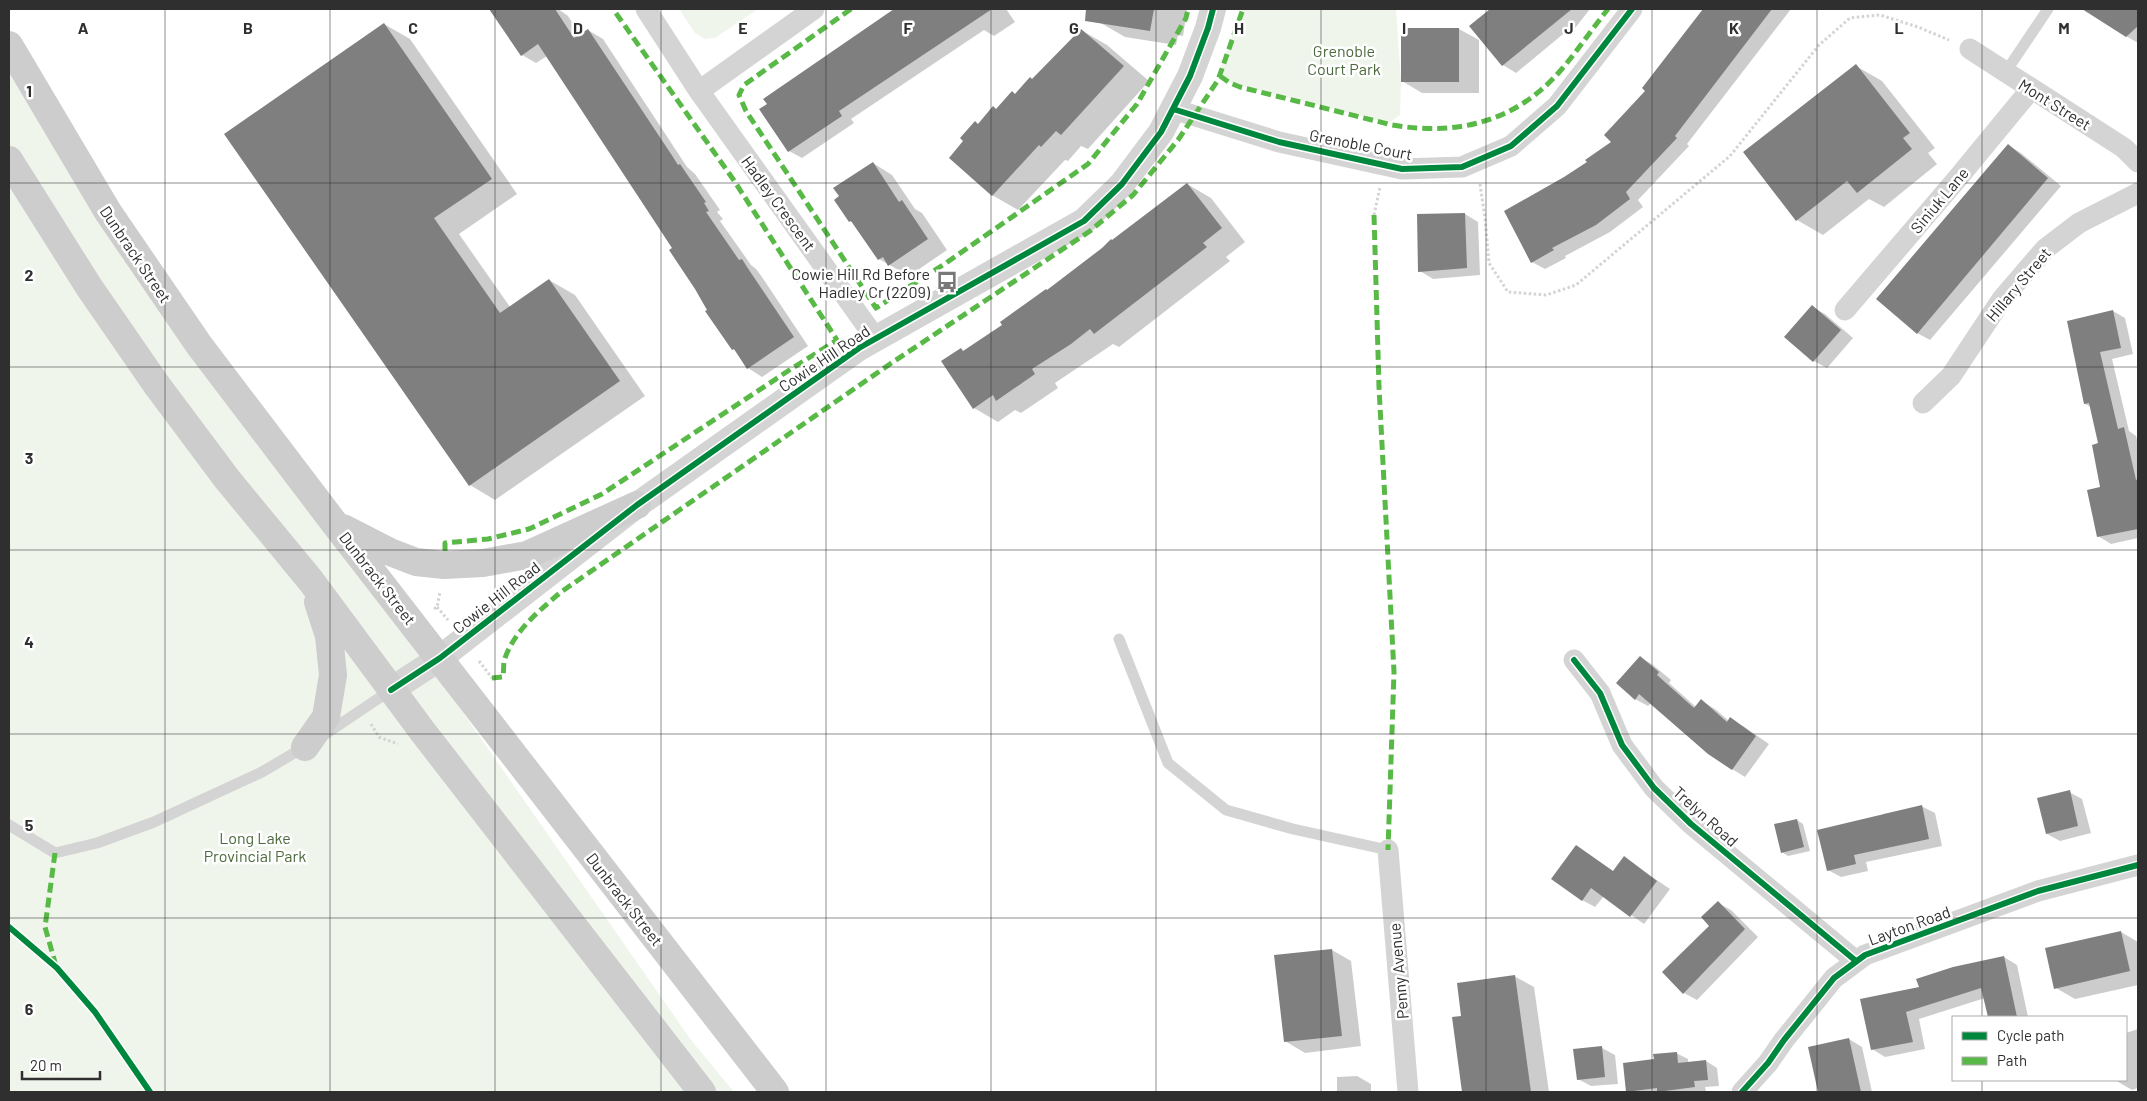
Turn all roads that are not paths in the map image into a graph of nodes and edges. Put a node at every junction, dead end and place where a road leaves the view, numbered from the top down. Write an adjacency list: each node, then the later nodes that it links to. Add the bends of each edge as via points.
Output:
1 (646, 9): 10 (street, Hadley Crescent)
2 (814, 9): 10 (street)
3 (1213, 9): 11 (street, Cowie Hill Road, via 1190,76)
4 (1632, 9): 11 (street, Grenoble Court, via 1557,106 1511,146 1462,167 1402,169 1279,142)
5 (2048, 9): 8 (lane)
6 (9, 45): 19 (main road, Dunbrack Street, via 88,181 142,264 210,360)
7 (1970, 49): 8 (street, Mont Street)
8 (2005, 73): 9 (street, Mont Street)
9 (2031, 89): 13 (street, Mont Street, via 2124,148); 15 (street, Siniuk Lane)
10 (699, 91): 16 (street, Hadley Crescent)
11 (1173, 110): 16 (street, Cowie Hill Road, via 1161,132 1122,184 1084,221)
12 (9, 160): 20 (main road, via 89,287 156,384 233,486)
13 (2138, 162)
14 (2138, 193): 17 (street, Hillary Street, via 2079,223 2046,249 1997,306 1951,376)
15 (1845, 310)
16 (876, 339): 18 (street, Cowie Hill Road)
17 (1923, 403)
18 (637, 505): 19 (main road, via 527,554 473,564 416,562); 22 (street, Cowie Hill Road)
19 (335, 524): 22 (main road, Dunbrack Street)
20 (311, 581): 24 (main road); 25 (main road, via 329,636 333,675 326,717)
21 (1119, 639): 27 (lane, via 1168,763 1226,810)
22 (440, 658): 24 (street, Cowie Hill Road); 31 (main road, Dunbrack Street)
23 (1574, 660): 29 (street, Trelyn Road, via 1600,693 1622,745 1654,788 1690,824)
24 (391, 690): 25 (lane); 30 (main road)
25 (305, 747): 26 (lane, via 262,772 98,844 55,852)
26 (9, 825)
27 (1388, 850): 32 (street, Penny Avenue)
28 (2138, 865): 29 (street, Layton Road, via 2038,891)
29 (1856, 961): 33 (street, Layton Road, via 1834,978)
30 (702, 1092)
31 (775, 1092)
32 (1408, 1092)
33 (1742, 1092)

